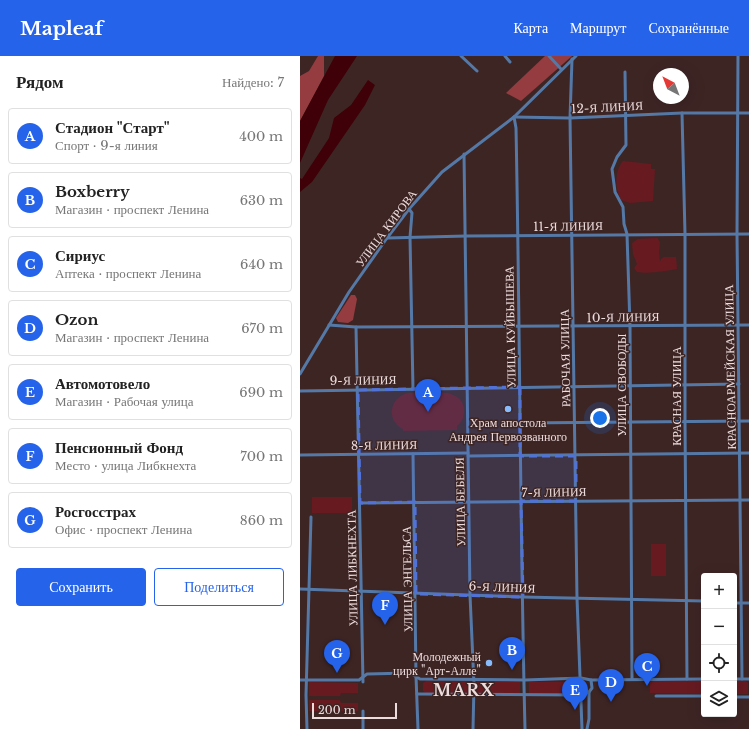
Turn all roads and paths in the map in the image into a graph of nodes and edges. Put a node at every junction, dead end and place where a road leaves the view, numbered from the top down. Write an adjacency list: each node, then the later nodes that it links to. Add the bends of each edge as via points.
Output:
1 (461, 56): 9 (street)
2 (505, 56): 7 (street)
3 (549, 56): 8 (street)
4 (576, 56): 6 (street, УЛИЦА КИРОВА)
5 (738, 56): 12 (street, КРАСНОАРМЕЙСКАЯ УЛИЦА)
6 (572, 59): 8 (street, УЛИЦА КИРОВА); 16 (street, РАБОЧАЯ УЛИЦА)
7 (510, 62)
8 (561, 69): 15 (street, УЛИЦА КИРОВА)
9 (477, 71)
10 (625, 72): 14 (street, УЛИЦА СВОБОДЫ)
11 (682, 113): 12 (street, 12-Я ЛИНИЯ); 14 (street, 12-Я ЛИНИЯ); 20 (street, КРАСНАЯ УЛИЦА)
12 (738, 113): 13 (street, 12-Я ЛИНИЯ); 21 (street, КРАСНОАРМЕЙСКАЯ УЛИЦА)
13 (749, 113)
14 (626, 115): 16 (street, 12-Я ЛИНИЯ); 19 (street, УЛИЦА СВОБОДЫ, via 626,145 612,169 615,192 622,207)
15 (514, 117): 16 (street, 12-Я ЛИНИЯ); 17 (street, УЛИЦА КИРОВА); 25 (street, УЛИЦА КУЙБЫШЕВА)
16 (570, 118): 23 (street, РАБОЧАЯ УЛИЦА)
17 (464, 154): 18 (street, УЛИЦА КИРОВА, via 442,172); 24 (street, УЛИЦА БЕБЕЛЯ)
18 (409, 209): 26 (street, via 412,213); 27 (street, УЛИЦА КИРОВА)
19 (627, 234): 20 (street, 11-Я ЛИНИЯ); 23 (street, 11-Я ЛИНИЯ); 34 (street, УЛИЦА СВОБОДЫ)
20 (685, 234): 21 (street, 11-Я ЛИНИЯ); 29 (street, КРАСНАЯ УЛИЦА)
21 (737, 234): 22 (street, 11-Я ЛИНИЯ); 30 (street, КРАСНОАРМЕЙСКАЯ УЛИЦА)
22 (749, 234)
23 (572, 235): 25 (street, 11-Я ЛИНИЯ); 37 (street, РАБОЧАЯ УЛИЦА)
24 (466, 236): 25 (street, 11-Я ЛИНИЯ); 26 (street, 11-Я ЛИНИЯ); 32 (street, УЛИЦА БЕБЕЛЯ)
25 (518, 236): 33 (street, УЛИЦА КУЙБЫШЕВА)
26 (410, 237): 27 (street, 11-Я ЛИНИЯ); 36 (street)
27 (387, 238): 28 (street, УЛИЦА КИРОВА)
28 (329, 325): 35 (street, 10-Я ЛИНИЯ); 38 (street, УЛИЦА КИРОВА)
29 (685, 325): 30 (street, 10-Я ЛИНИЯ); 34 (street, 10-Я ЛИНИЯ); 40 (street, КРАСНАЯ УЛИЦА)
30 (738, 325): 31 (street, 10-Я ЛИНИЯ); 39 (street, КРАСНОАРМЕЙСКАЯ УЛИЦА)
31 (749, 325)
32 (467, 326): 33 (street, 10-Я ЛИНИЯ); 36 (street, 10-Я ЛИНИЯ); 45 (street, УЛИЦА БЕБЕЛЯ)
33 (519, 326): 37 (street, 10-Я ЛИНИЯ); 43 (street, УЛИЦА КУЙБЫШЕВА)
34 (630, 326): 37 (street, 10-Я ЛИНИЯ); 42 (street, УЛИЦА СВОБОДЫ)
35 (356, 327): 36 (street, 10-Я ЛИНИЯ); 44 (street)
36 (412, 327): 46 (street)
37 (574, 327): 41 (street, РАБОЧАЯ УЛИЦА)
38 (300, 374)
39 (739, 384): 40 (street, 9-Я ЛИНИЯ); 50 (street, КРАСНОАРМЕЙСКАЯ УЛИЦА)
40 (685, 385): 42 (street, 9-Я ЛИНИЯ); 49 (street, КРАСНАЯ УЛИЦА)
41 (575, 386): 42 (street, 9-Я ЛИНИЯ); 43 (street, 9-Я ЛИНИЯ); 52 (street, РАБОЧАЯ УЛИЦА)
42 (630, 386): 48 (street, УЛИЦА СВОБОДЫ)
43 (520, 387): 45 (street, 9-Я ЛИНИЯ); 53 (street, УЛИЦА КУЙБЫШЕВА)
44 (358, 388): 46 (street, 9-Я ЛИНИЯ); 47 (street, 9-Я ЛИНИЯ); 56 (street, УЛИЦА ЛИБКНЕХТА)
45 (468, 388): 46 (street, 9-Я ЛИНИЯ); 58 (street, УЛИЦА БЕБЕЛЯ)
46 (413, 389)
47 (300, 391)
48 (630, 421): 49 (street); 52 (street); 59 (street, УЛИЦА СВОБОДЫ)
49 (685, 421): 50 (street); 54 (street, КРАСНАЯ УЛИЦА)
50 (739, 421): 51 (street); 60 (street, КРАСНОАРМЕЙСКАЯ УЛИЦА)
51 (749, 421)
52 (575, 422): 53 (street); 63 (street, РАБОЧАЯ УЛИЦА)
53 (520, 423): 62 (street, УЛИЦА КУЙБЫШЕВА)
54 (685, 453): 59 (street, 8-Я ЛИНИЯ); 60 (street, 8-Я ЛИНИЯ); 65 (street, КРАСНАЯ УЛИЦА)
55 (749, 453): 60 (street, 8-Я ЛИНИЯ)
56 (359, 454): 57 (street, 8-Я ЛИНИЯ); 61 (street, 8-Я ЛИНИЯ); 72 (street, УЛИЦА ЛИБКНЕХТА)
57 (414, 454): 58 (street, 8-Я ЛИНИЯ); 70 (street, УЛИЦА ЭНГЕЛЬСА)
58 (468, 454): 62 (street, 8-Я ЛИНИЯ); 71 (street, УЛИЦА БЕБЕЛЯ)
59 (631, 454): 63 (street, 8-Я ЛИНИЯ); 64 (street, УЛИЦА СВОБОДЫ)
60 (740, 454): 66 (street, КРАСНОАРМЕЙСКАЯ УЛИЦА)
61 (300, 455)
62 (520, 456): 63 (street, 8-Я ЛИНИЯ); 68 (street, УЛИЦА КУЙБЫШЕВА)
63 (576, 456): 69 (street, РАБОЧАЯ УЛИЦА)
64 (632, 500): 65 (street, 7-Я ЛИНИЯ); 69 (street, 7-Я ЛИНИЯ); 81 (street, УЛИЦА СВОБОДЫ)
65 (686, 500): 66 (street, 7-Я ЛИНИЯ); 82 (street, КРАСНАЯ УЛИЦА)
66 (741, 500): 67 (street, 7-Я ЛИНИЯ); 85 (street, КРАСНОАРМЕЙСКАЯ УЛИЦА)
67 (749, 500)
68 (521, 501): 69 (street, 7-Я ЛИНИЯ); 71 (street, 7-Я ЛИНИЯ); 79 (street, УЛИЦА КУЙБЫШЕВА)
69 (576, 501): 80 (street, РАБОЧАЯ УЛИЦА)
70 (415, 502): 71 (street, 7-Я ЛИНИЯ); 72 (street, 7-Я ЛИНИЯ); 77 (street, УЛИЦА ЭНГЕЛЬСА)
71 (469, 502): 78 (street, УЛИЦА БЕБЕЛЯ)
72 (360, 503): 76 (street, УЛИЦА ЛИБКНЕХТА)
73 (311, 517): 75 (street)
74 (300, 589): 75 (street, 6-Я ЛИНИЯ)
75 (309, 590): 76 (street, 6-Я ЛИНИЯ); 98 (street)
76 (361, 592): 77 (street, 6-Я ЛИНИЯ); 88 (street, УЛИЦА ЛИБКНЕХТА)
77 (416, 594): 78 (street, 6-Я ЛИНИЯ); 87 (street, УЛИЦА ЭНГЕЛЬСА)
78 (470, 595): 79 (street, 6-Я ЛИНИЯ); 90 (street, УЛИЦА БЕБЕЛЯ)
79 (523, 597): 80 (street, 6-Я ЛИНИЯ); 99 (street, УЛИЦА КУЙБЫШЕВА)
80 (578, 598): 81 (street, 6-Я ЛИНИЯ); 89 (street, РАБОЧАЯ УЛИЦА)
81 (632, 600): 82 (street, 6-Я ЛИНИЯ); 91 (street, УЛИЦА СВОБОДЫ)
82 (687, 600): 83 (street, 6-Я ЛИНИЯ); 92 (street, КРАСНАЯ УЛИЦА)
83 (701, 601)
84 (737, 603): 85 (street)
85 (742, 603): 86 (street); 95 (street, КРАСНОАРМЕЙСКАЯ УЛИЦА)
86 (749, 603)
87 (416, 676): 88 (street, via 410,673 367,674); 90 (street, via 420,679); 103 (street, УЛИЦА ЭНГЕЛЬСА)
88 (362, 677): 98 (street, via 358,680); 101 (street, УЛИЦА ЛИБКНЕХТА)
89 (581, 678): 99 (street); 100 (street); 108 (street, РАБОЧАЯ УЛИЦА)
90 (473, 679): 99 (street); 106 (street, УЛИЦА БЕБЕЛЯ)
91 (632, 679): 92 (street); 100 (street)
92 (687, 679): 93 (street)
93 (701, 679)
94 (737, 679): 95 (street)
95 (742, 679): 96 (street)
96 (749, 679)
97 (300, 680): 98 (street)
98 (306, 680): 105 (street)
99 (524, 680): 107 (street, УЛИЦА КУЙБЫШЕВА)
100 (591, 680): 102 (street, via 592,688)
101 (363, 682)
102 (589, 692): 108 (street); 120 (street)
103 (417, 694): 106 (street); 116 (street, УЛИЦА ЭНГЕЛЬСА)
104 (300, 695): 105 (street)
105 (306, 695): 114 (street)
106 (473, 695): 107 (street); 117 (street, УЛИЦА БЕБЕЛЯ)
107 (525, 695): 108 (street); 118 (street, УЛИЦА КУЙБЫШЕВА)
108 (581, 695): 119 (street, РАБОЧАЯ УЛИЦА)
109 (656, 696): 110 (street)
110 (701, 696)
111 (737, 697): 112 (street)
112 (749, 697)
113 (363, 711): 115 (street)
114 (307, 729)
115 (363, 729)
116 (418, 729)
117 (473, 729)
118 (525, 729)
119 (582, 729)
120 (587, 729)

